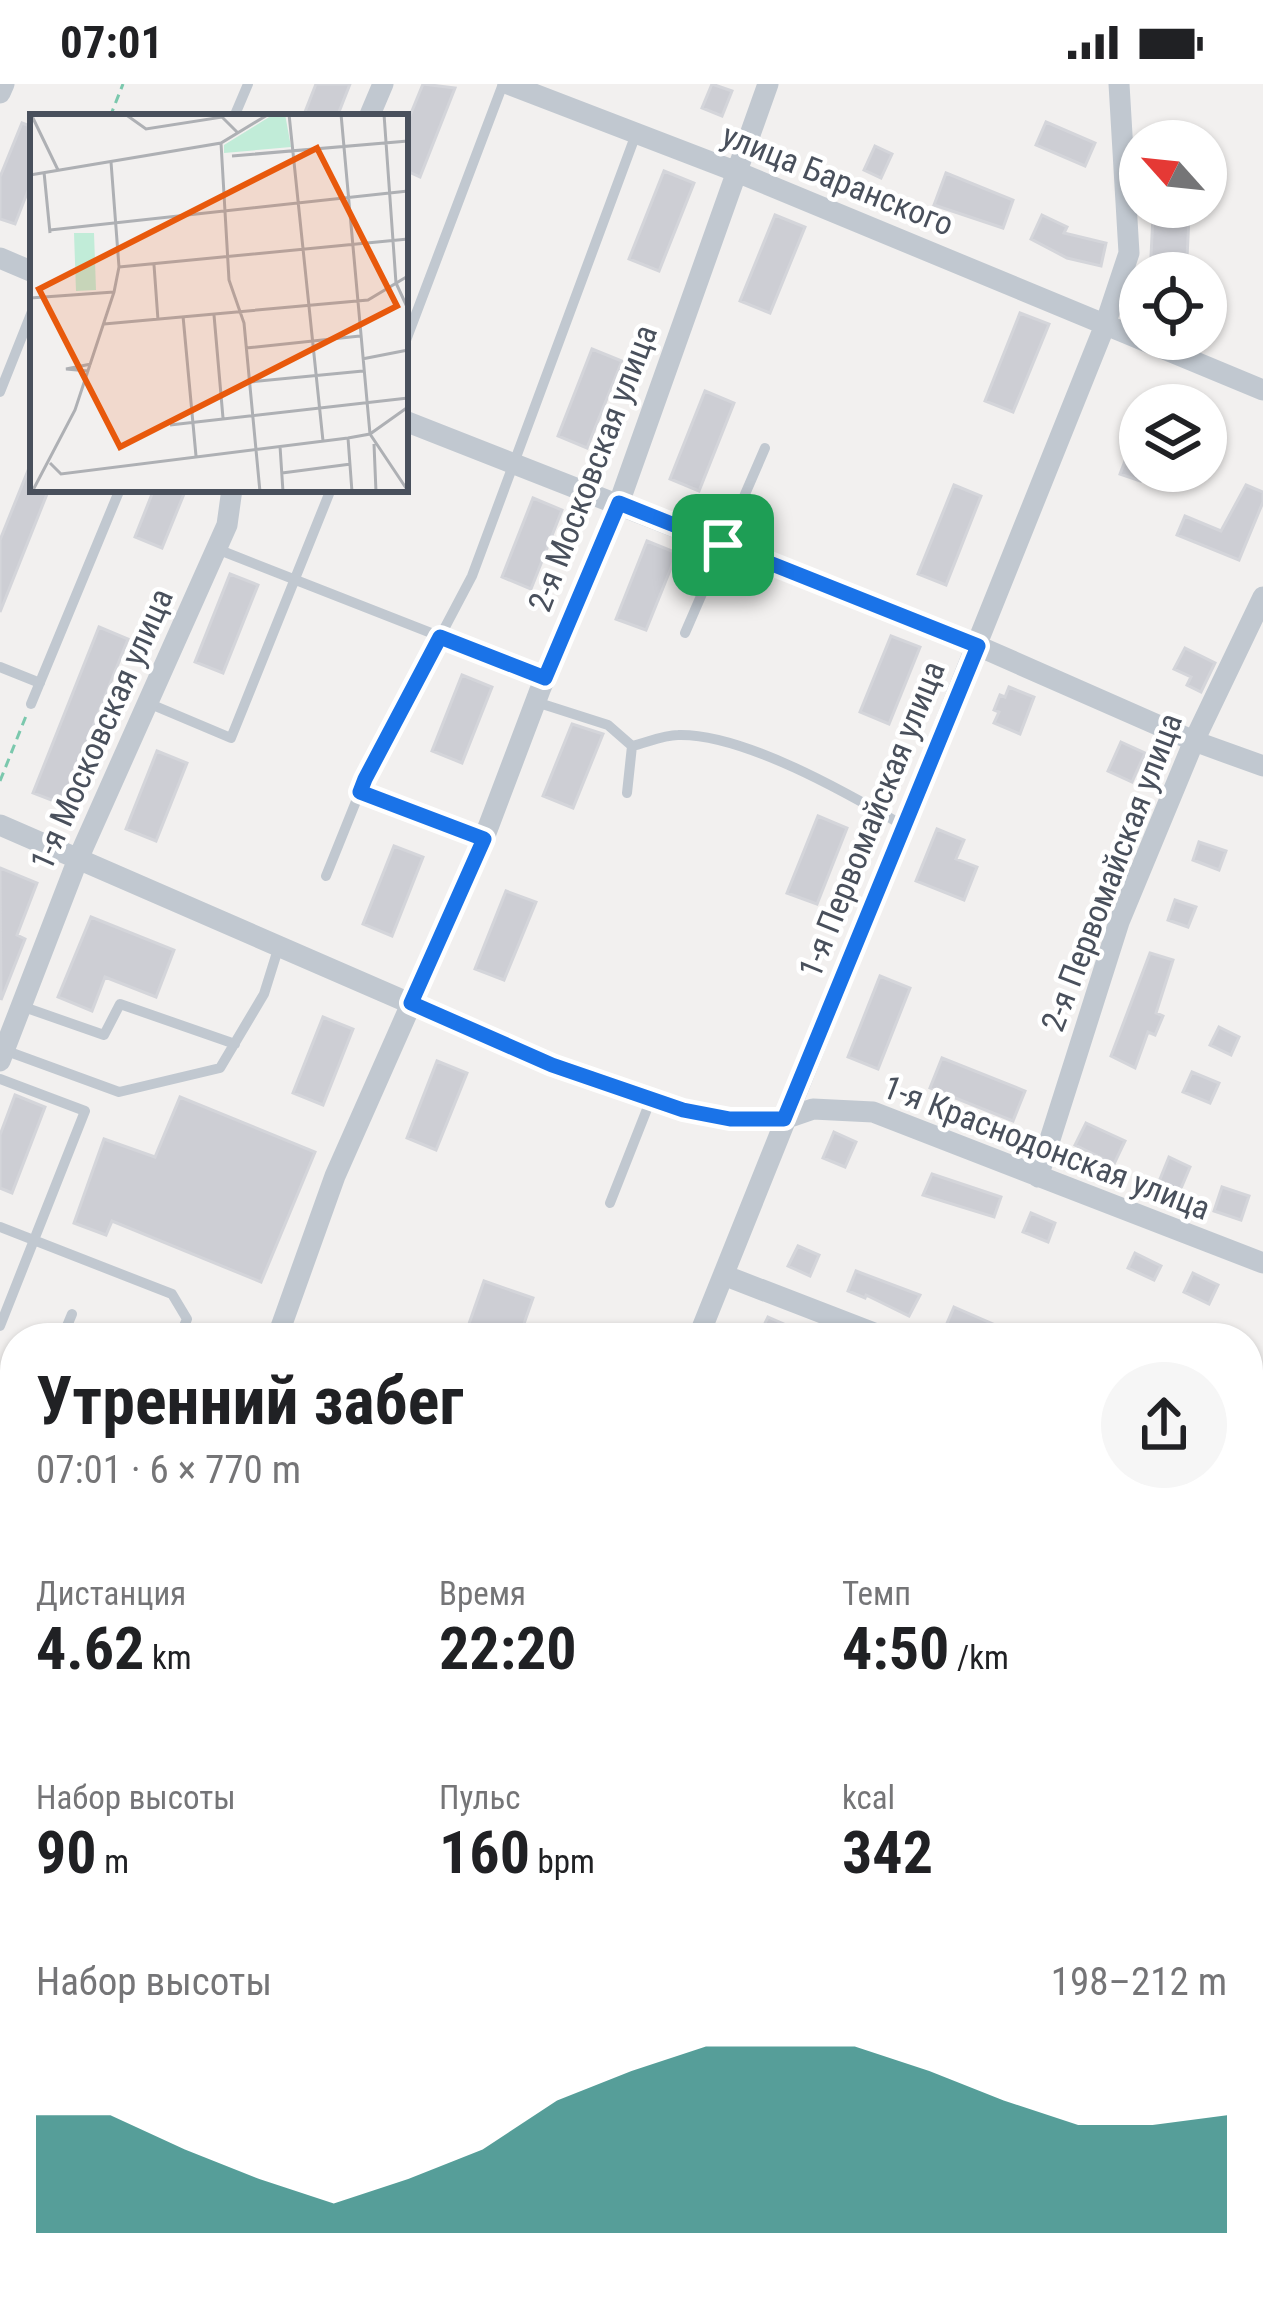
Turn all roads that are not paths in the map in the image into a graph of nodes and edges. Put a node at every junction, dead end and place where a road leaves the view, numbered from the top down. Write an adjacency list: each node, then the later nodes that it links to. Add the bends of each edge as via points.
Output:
1 (4, 84): 7 (street)
2 (248, 84): 8 (lane)
3 (383, 84): 9 (street)
4 (506, 84): 10 (street, улица Баранского); 17 (lane)
5 (768, 84): 11 (street, 2-я Московская улица)
6 (1118, 84): 15 (street, 1-я Первомайская улица, via 1129,253)
7 (0, 93)
8 (235, 114)
9 (370, 114)
10 (637, 134): 11 (street, улица Баранского); 23 (lane)
11 (736, 172): 15 (street, улица Баранского); 27 (street, 2-я Московская улица)
12 (0, 258): 13 (street)
13 (30, 271)
14 (30, 317): 20 (lane)
15 (1106, 325): 16 (street, улица Баранского); 34 (street, 1-я Первомайская улица)
16 (1119, 330)
17 (408, 335)
18 (1192, 360): 19 (street, улица Баранского)
19 (1263, 389)
20 (0, 392)
21 (408, 422): 23 (street)
22 (765, 448): 28 (lane)
23 (517, 464): 27 (street); 33 (lane)
24 (119, 492): 37 (lane)
25 (232, 492): 29 (street, 1-я Московская улица)
26 (330, 492): 30 (lane)
27 (619, 503): 28 (street); 36 (street, 2-я Московская улица)
28 (723, 545): 32 (lane); 34 (street)
29 (217, 549): 30 (lane); 39 (street, 1-я Московская улица)
30 (295, 580): 33 (lane); 39 (lane, via 231,738)
31 (1263, 597): 41 (street, 2-я Первомайская улица)
32 (685, 633)
33 (440, 637): 36 (lane); 44 (lane)
34 (978, 646): 41 (street); 47 (street, 1-я Первомайская улица)
35 (0, 667): 37 (lane)
36 (545, 678): 38 (street, 2-я Московская улица)
37 (40, 682): 40 (lane)
38 (536, 702): 42 (lane, via 608,725); 48 (street, 2-я Московская улица)
39 (148, 703): 49 (street, 1-я Московская улица)
40 (31, 704)
41 (1194, 741): 43 (street); 59 (street, 2-я Первомайская улица, via 1119,922)
42 (632, 746): 45 (lane); 47 (lane, via 676,734 720,741 828,783)
43 (1263, 766)
44 (360, 792): 48 (lane); 50 (lane)
45 (627, 793)
46 (0, 825): 49 (street, 1-я Краснодонская улица)
47 (904, 826): 58 (street, 1-я Первомайская улица)
48 (484, 839): 52 (street, 2-я Московская улица)
49 (78, 859): 51 (street, 1-я Краснодонская улица); 53 (street, 1-я Московская улица)
50 (326, 876)
51 (279, 946): 52 (street, 1-я Краснодонская улица); 54 (lane, via 264,994)
52 (411, 1003): 57 (street, 1-я Краснодонская улица); 69 (street, 2-я Московская улица)
53 (21, 1006): 54 (lane, via 104,1035 120,1004); 55 (street, 1-я Московская улица)
54 (235, 1043): 55 (lane, via 220,1068 119,1092)
55 (2, 1053)
56 (0, 1079): 62 (lane, via 85,1112)
57 (651, 1099): 58 (street, 1-я Краснодонская улица, via 730,1119); 60 (lane)
58 (784, 1119): 59 (street, 1-я Краснодонская улица, via 813,1109 873,1112); 64 (street, 1-я Первомайская улица)
59 (1038, 1177): 63 (street, 1-я Краснодонская улица)
60 (610, 1203)
61 (0, 1227): 62 (lane)
62 (34, 1241): 66 (lane); 68 (lane, via 172,1294)
63 (1263, 1263)
64 (726, 1276): 70 (street, 1-я Первомайская улица); 71 (street)
65 (72, 1314): 67 (lane)
66 (1, 1323)
67 (68, 1323)
68 (185, 1323)
69 (282, 1323)
70 (705, 1323)
71 (847, 1323)

